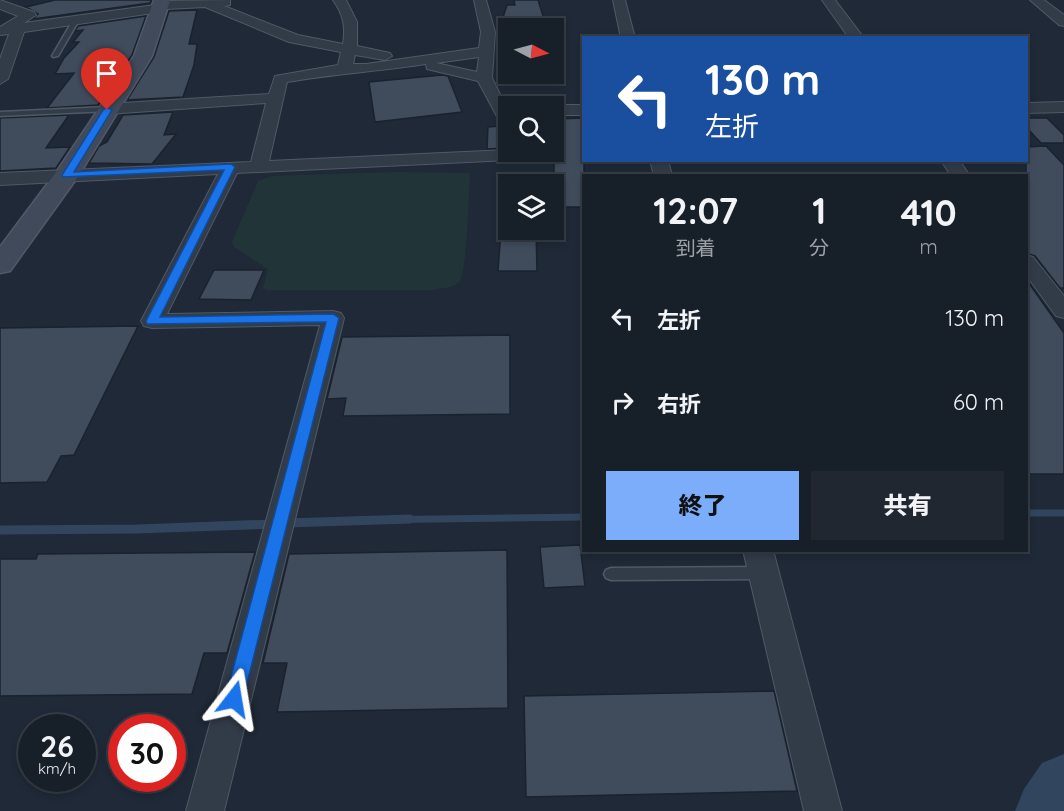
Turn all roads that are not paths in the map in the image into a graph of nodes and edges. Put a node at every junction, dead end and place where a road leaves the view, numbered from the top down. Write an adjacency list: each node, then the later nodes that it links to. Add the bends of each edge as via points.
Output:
1 (339, 0): 17 (street, via 349,16)
2 (480, 0): 18 (street, via 488,32)
3 (619, 0): 15 (street)
4 (828, 0): 16 (street)
5 (1036, 0): 10 (street)
6 (239, 1): 9 (street)
7 (0, 4): 14 (street, via 29,15)
8 (161, 4): 9 (street); 12 (street); 28 (main road, via 143,56)
9 (210, 5): 17 (street, via 294,39)
10 (1049, 11): 11 (street); 13 (street)
11 (1064, 11)
12 (76, 20): 14 (street); 19 (lane)
13 (1064, 22)
14 (7, 30): 23 (street)
15 (628, 36)
16 (855, 36)
17 (350, 50): 20 (street); 21 (street)
18 (487, 51): 20 (street); 22 (street)
19 (55, 56)
20 (414, 62): 21 (street, via 366,68); 22 (street)
21 (346, 75): 24 (street, via 280,79)
22 (484, 78): 25 (street)
23 (0, 79)
24 (275, 98): 28 (street); 33 (street)
25 (498, 101)
26 (1064, 107): 27 (street)
27 (1028, 108)
28 (107, 110): 31 (lane); 35 (main road)
29 (564, 110): 30 (street)
30 (582, 110)
31 (0, 114)
32 (498, 155): 33 (street)
33 (259, 166): 34 (street)
34 (231, 167): 35 (street); 42 (street, via 152,321 333,318)
35 (67, 175): 36 (street); 38 (main road)
36 (0, 179)
37 (1028, 264): 39 (street)
38 (0, 265)
39 (1064, 311)
40 (760, 562): 41 (lane); 43 (street)
41 (611, 574)
42 (205, 811)
43 (823, 811)

